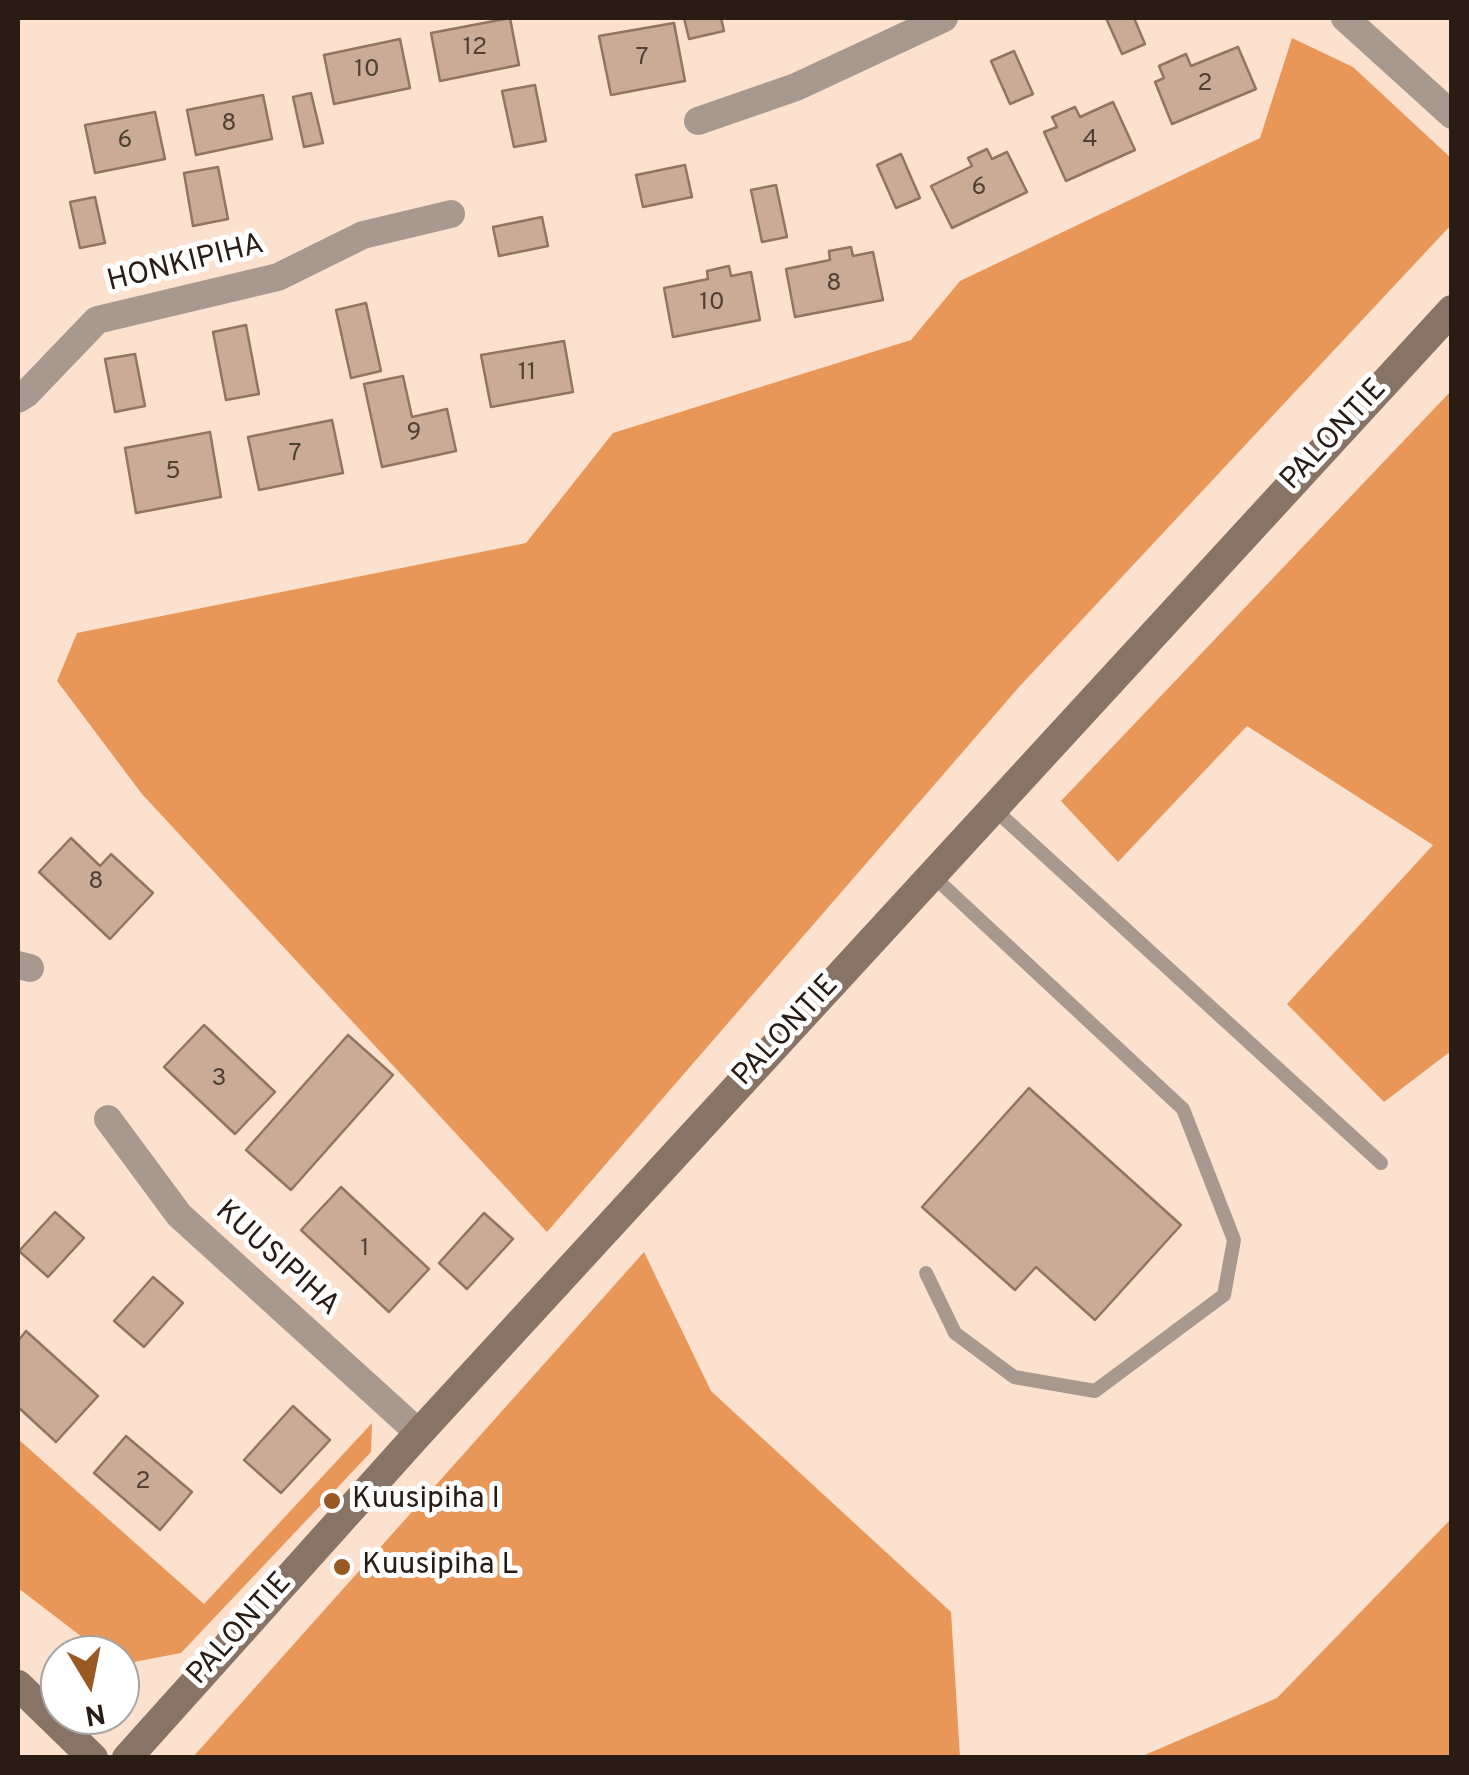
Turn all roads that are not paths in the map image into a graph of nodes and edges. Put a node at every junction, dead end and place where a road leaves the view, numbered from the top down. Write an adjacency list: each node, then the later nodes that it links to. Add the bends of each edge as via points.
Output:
1 (944, 18): 4 (street, via 796,86)
2 (1345, 18): 3 (street)
3 (1452, 115)
4 (698, 121)
5 (451, 214): 7 (street, HONKIPIHA, via 363,235 278,277 97,320)
6 (1452, 310): 8 (street, PALONTIE)
7 (18, 399)
8 (993, 808): 9 (street, PALONTIE); 11 (lane)
9 (932, 874): 12 (lane, via 1183,1109 1234,1240 1224,1295 1095,1391 1014,1377 955,1332); 13 (street, PALONTIE)
10 (108, 1119): 13 (street, KUUSIPIHA, via 179,1215)
11 (1382, 1162)
12 (926, 1273)
13 (419, 1434): 16 (street, PALONTIE)
14 (18, 1685): 15 (street)
15 (94, 1758)
16 (127, 1758)

